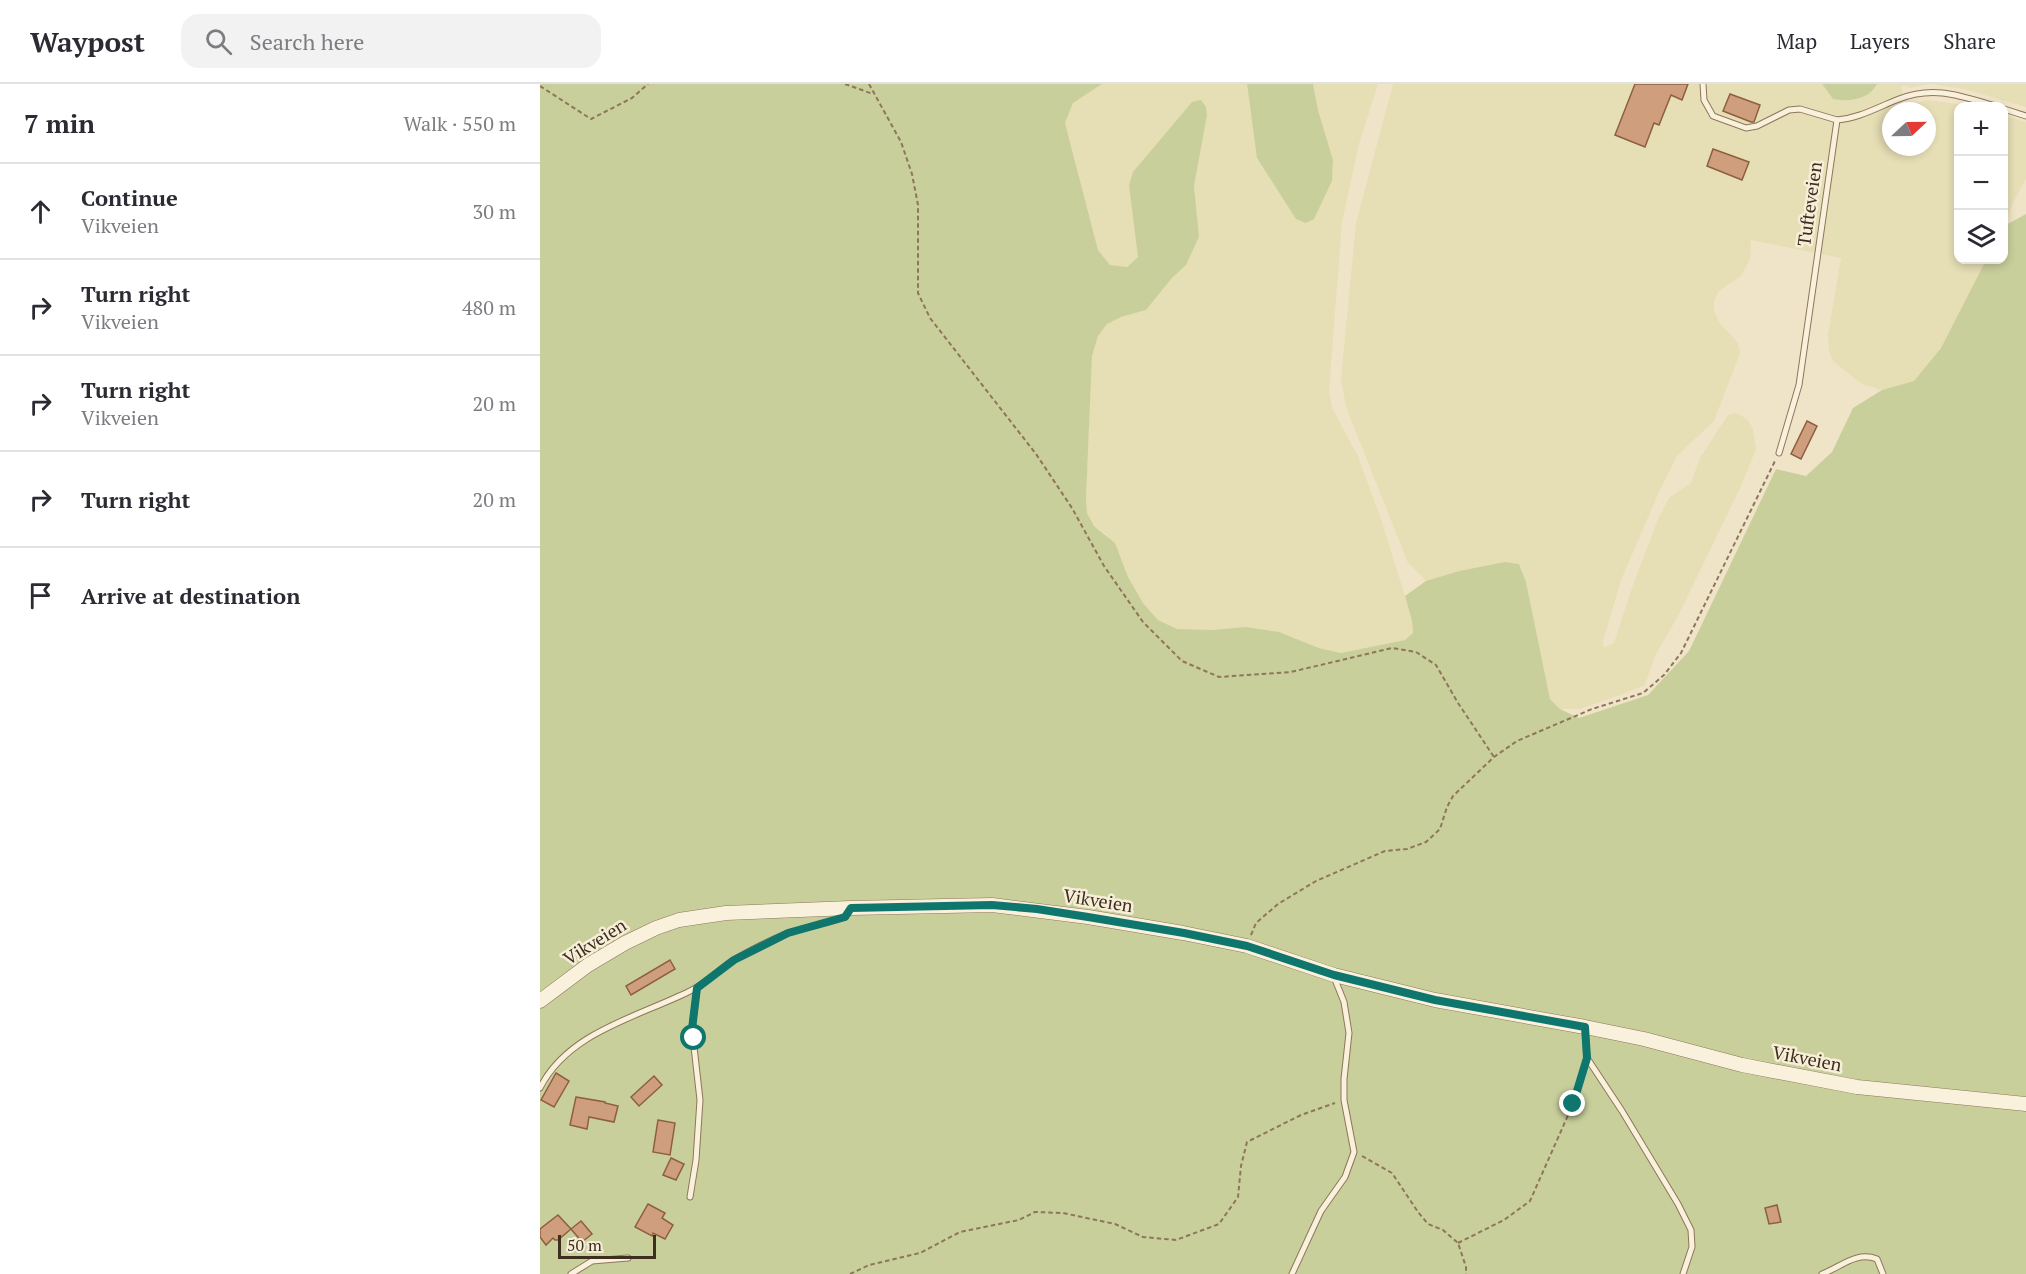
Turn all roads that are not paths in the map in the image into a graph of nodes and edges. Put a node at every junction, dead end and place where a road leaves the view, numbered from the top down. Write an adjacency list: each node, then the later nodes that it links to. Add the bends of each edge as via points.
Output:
1 (1703, 84): 5 (lane, via 1704,100 1713,116 1746,128 1800,109)
2 (1981, 102): 5 (lane, via 1935,91)
3 (2008, 110): 4 (lane)
4 (2026, 116)
5 (1837, 120): 6 (lane, Tufteveien, via 1799,385)
6 (1779, 453)
7 (851, 908): 8 (street, Vikveien, via 1015,907 1247,946); 9 (lane, Vikveien, via 845,917 788,933 734,960); 10 (street, Vikveien, via 726,913 679,920 625,943)
8 (1334, 975): 11 (street, Vikveien, via 1435,1000); 18 (lane, via 1349,1033 1344,1100 1354,1152 1345,1177 1321,1211)
9 (697, 988): 12 (lane, Vikveien, via 594,1036 565,1054); 15 (lane, via 692,1029 700,1100)
10 (540, 1000)
11 (1585, 1027): 14 (street, Vikveien, via 1742,1065 1857,1087); 19 (lane, via 1587,1058 1691,1230 1692,1247)
12 (542, 1079): 13 (lane, Vikveien)
13 (540, 1088)
14 (2026, 1104)
15 (690, 1197)
16 (628, 1258): 17 (lane, via 592,1261)
17 (571, 1274)
18 (1292, 1274)
19 (1683, 1274)
20 (1822, 1274): 21 (lane, via 1856,1257 1869,1256 1877,1259)
21 (1883, 1274)

